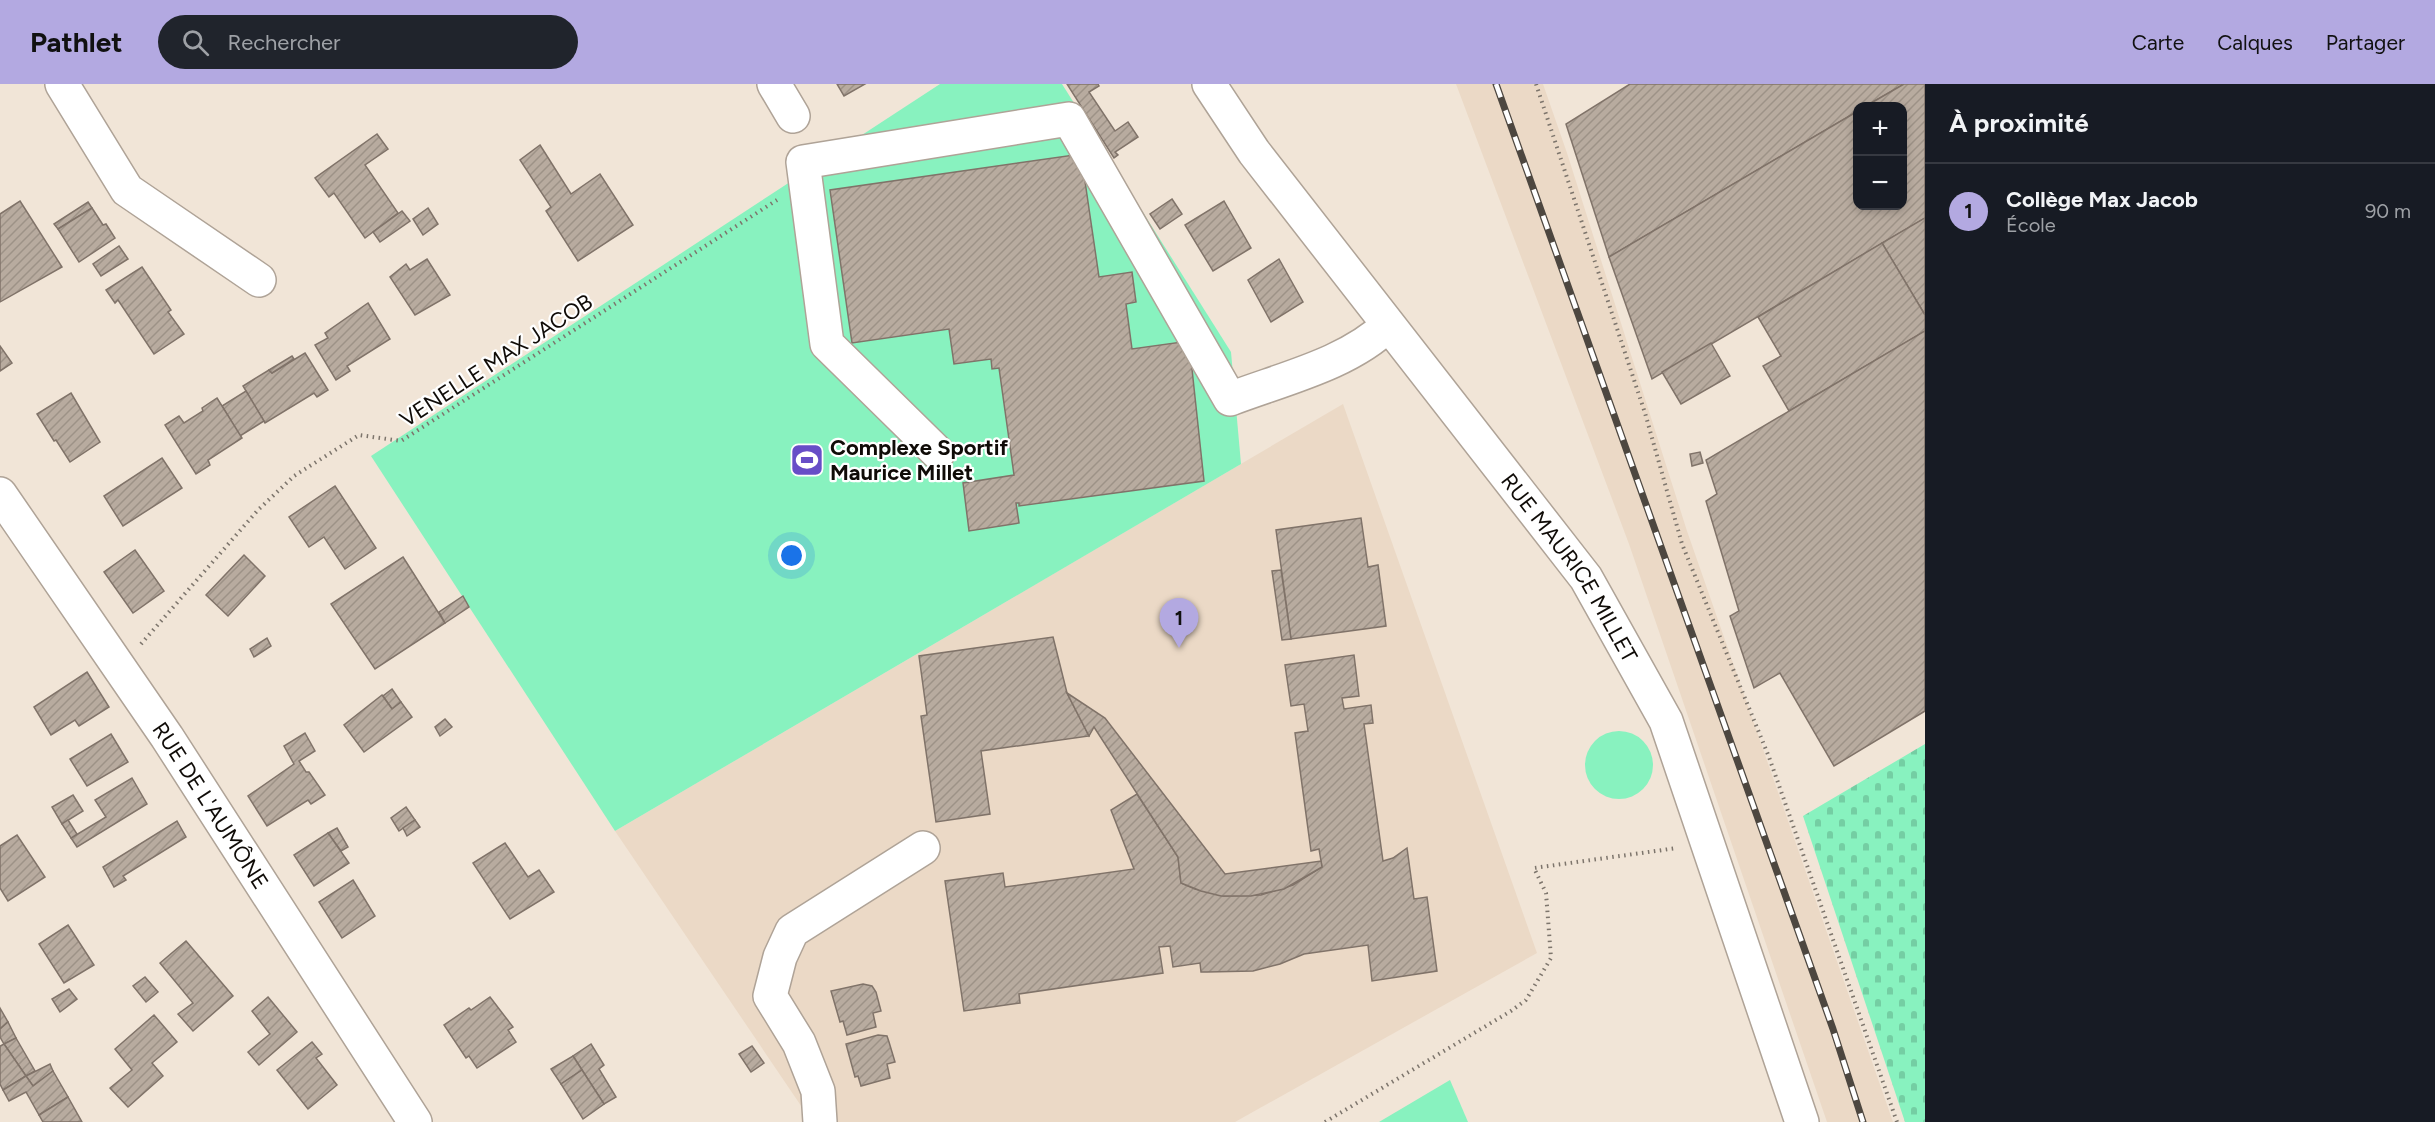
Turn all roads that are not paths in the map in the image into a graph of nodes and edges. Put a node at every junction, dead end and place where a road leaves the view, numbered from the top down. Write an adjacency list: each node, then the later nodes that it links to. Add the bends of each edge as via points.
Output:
1 (62, 84): 5 (street, via 127,190)
2 (774, 84): 4 (street)
3 (1209, 84): 6 (street, RUE MAURICE MILLET, via 1254,152)
4 (793, 116)
5 (260, 280)
6 (1388, 325): 7 (street, via 1345,356 1230,399 1069,119 803,162 827,344); 12 (street, RUE MAURICE MILLET, via 1586,578 1666,721)
7 (938, 453)
8 (0, 494): 10 (street, RUE DE L'AUMÔNE, via 167,737)
9 (923, 848): 11 (street, via 792,931 780,957 770,996 799,1043 818,1091)
10 (415, 1122)
11 (820, 1122)
12 (1802, 1122)

